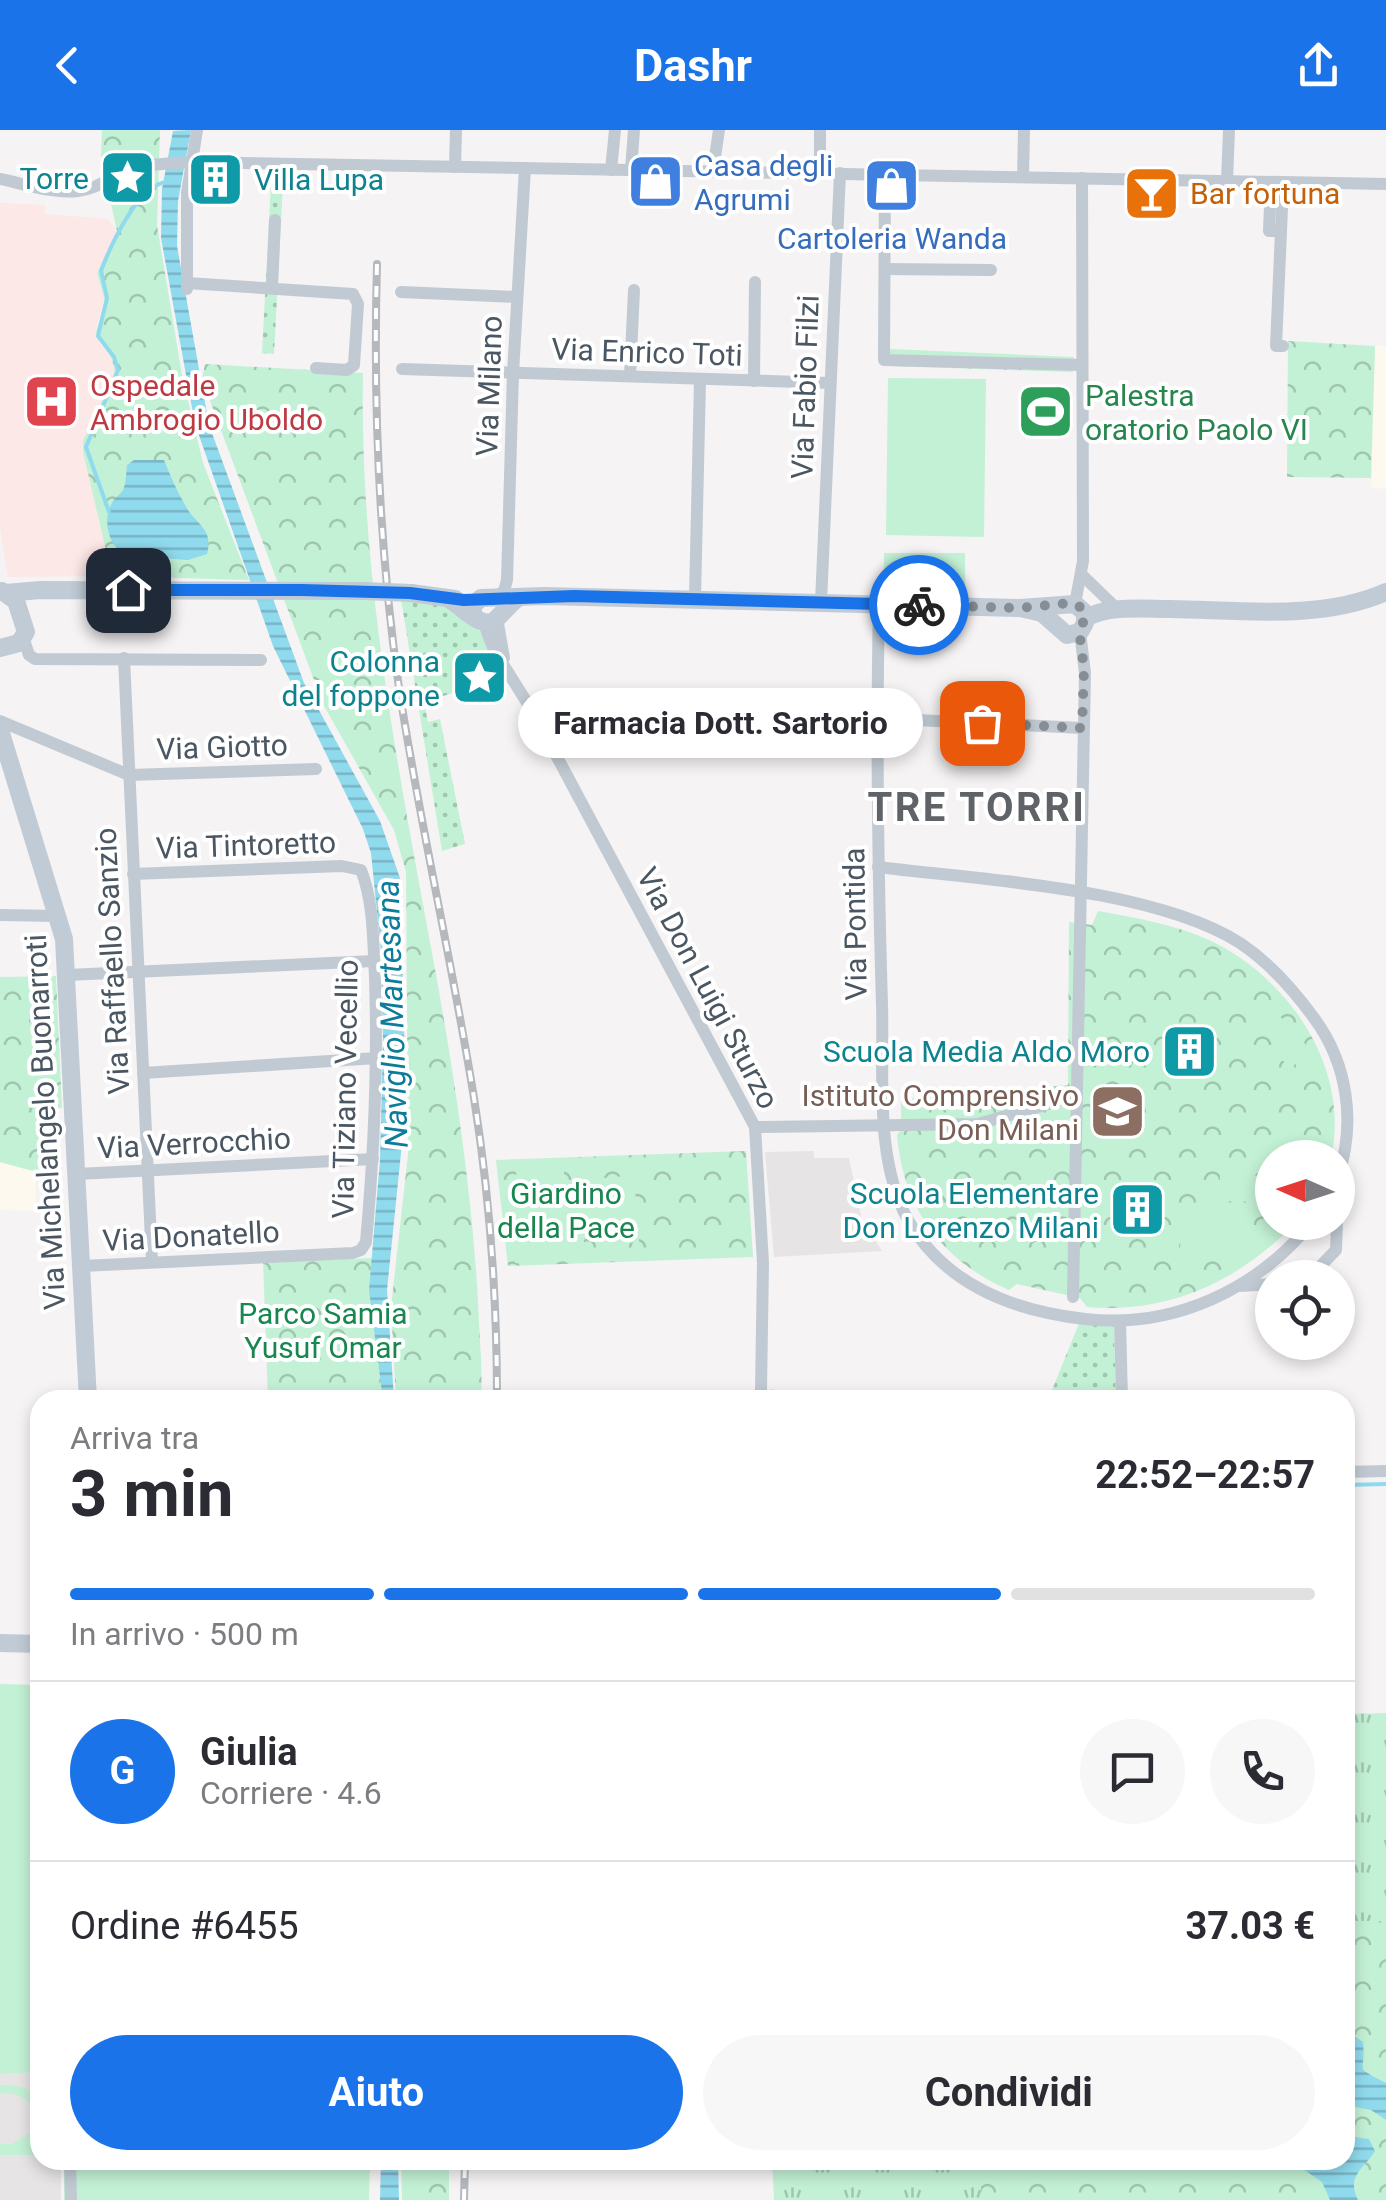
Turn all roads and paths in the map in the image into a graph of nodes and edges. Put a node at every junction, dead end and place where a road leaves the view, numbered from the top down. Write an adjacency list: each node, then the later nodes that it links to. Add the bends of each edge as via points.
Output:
1 (197, 130): 9 (street)
2 (456, 130): 10 (street)
3 (615, 130): 12 (street)
4 (634, 130): 13 (street)
5 (719, 130): 14 (street)
6 (820, 130): 15 (street)
7 (1024, 130): 18 (street)
8 (1228, 130): 21 (street)
9 (192, 162): 10 (street); 20 (street, via 127,170 81,191); 28 (street, via 187,286)
10 (454, 167): 11 (street)
11 (525, 168): 12 (street); 31 (street, Via Milano)
12 (611, 170): 13 (street)
13 (631, 170): 14 (street)
14 (712, 171): 15 (street)
15 (820, 173): 16 (street)
16 (840, 174): 17 (street); 40 (street, Via Fabio Filzi)
17 (885, 174): 18 (street); 25 (street)
18 (1023, 176): 19 (street)
19 (1082, 178): 21 (street); 33 (street)
20 (0, 179)
21 (1228, 182): 22 (street)
22 (1277, 183): 23 (street); 32 (street, via 1269,230 1281,231 1276,346)
23 (1386, 184)
24 (275, 220): 28 (street)
25 (885, 270): 26 (street); 33 (street, via 884,360)
26 (991, 270)
27 (755, 282): 39 (street)
28 (272, 288): 34 (street, via 355,296 354,365)
29 (634, 290): 37 (street)
30 (400, 292): 31 (street)
31 (518, 297): 36 (street, Via Milano)
32 (1282, 346)
33 (1082, 365): 41 (street)
34 (316, 368)
35 (402, 370): 36 (street, Via Enrico Toti)
36 (513, 373): 37 (street, Via Enrico Toti); 49 (street, Via Milano, via 507,580)
37 (630, 376): 38 (street, Via Enrico Toti)
38 (703, 380): 39 (street, Via Enrico Toti); 44 (street)
39 (754, 381): 40 (street, Via Enrico Toti)
40 (830, 383): 45 (street, Via Fabio Filzi)
41 (1082, 575): 47 (street); 50 (street)
42 (1383, 595): 48 (street, via 1306,610)
43 (8, 597): 49 (street, bridge, via 40,590 363,591 447,598); 51 (street)
44 (695, 598): 45 (street); 49 (street, via 519,597)
45 (822, 602): 46 (street)
46 (879, 604): 50 (street, via 1020,608); 56 (street, Via Pontida)
47 (1113, 605): 48 (street); 50 (street)
48 (1134, 608): 50 (street)
49 (487, 612): 55 (street, Via Don Luigi Sturzo, via 506,670)
50 (1072, 617): 58 (street)
51 (24, 640): 52 (street); 53 (street, via 32,658)
52 (2, 650)
53 (124, 658): 54 (street); 61 (street, Via Raffaello Sanzio)
54 (261, 660)
55 (534, 712): 56 (street); 75 (street, Via Don Luigi Sturzo)
56 (876, 718): 58 (street); 62 (street, Via Pontida)
57 (0, 721): 61 (street)
58 (1082, 728): 65 (street)
59 (0, 730): 67 (street, Via Michelangelo Buonarroti)
60 (316, 769): 61 (street, Via Giotto)
61 (129, 775): 64 (street, Via Raffaello Sanzio)
62 (878, 868): 65 (street); 74 (street, Via Pontida)
63 (360, 870): 64 (street, Via Tintoretto); 68 (street, Via Tiziano Vecellio)
64 (134, 874): 69 (street, Via Raffaello Sanzio)
65 (1079, 893): 73 (street); 76 (street, via 1202,924 1246,948 1285,981 1340,1067 1348,1116)
66 (0, 915): 67 (street)
67 (59, 916): 70 (street, Via Michelangelo Buonarroti)
68 (374, 961): 69 (street); 71 (street, Via Tiziano Vecellio)
69 (138, 971): 70 (street); 72 (street, Via Raffaello Sanzio)
70 (67, 975): 79 (street, Via Michelangelo Buonarroti)
71 (377, 1058): 72 (street); 77 (street, Via Tiziano Vecellio)
72 (142, 1073): 78 (street, Via Raffaello Sanzio)
73 (1076, 1096): 74 (street, via 978,1124); 86 (street)
74 (884, 1124): 75 (street); 87 (street, Via Pontida, via 889,1169 904,1212 954,1274 1012,1304)
75 (755, 1127): 89 (street, Via Don Luigi Sturzo)
76 (1344, 1140)
77 (373, 1159): 78 (street, Via Verrocchio); 81 (street, Via Tiziano Vecellio)
78 (148, 1170): 79 (street, Via Verrocchio); 82 (street, Via Raffaello Sanzio)
79 (77, 1174): 83 (street, Via Michelangelo Buonarroti)
80 (1294, 1240): 85 (street)
81 (361, 1250): 82 (street, Via Donatello)
82 (152, 1262): 83 (street, Via Donatello)
83 (82, 1266): 88 (street, Via Michelangelo Buonarroti)
84 (1255, 1285): 85 (street)
85 (1238, 1286): 87 (street, Via Pontida, via 1172,1314)
86 (1073, 1297)
87 (1120, 1321): 90 (street)
88 (88, 1390)
89 (765, 1390)
90 (1122, 1390)
91 (1355, 1463): 92 (street)
92 (1386, 1463)
93 (1386, 1471): 94 (street)
94 (1355, 1472)
95 (0, 1643): 96 (street)
96 (30, 1644)
97 (70, 2170): 98 (street)
98 (71, 2200)

